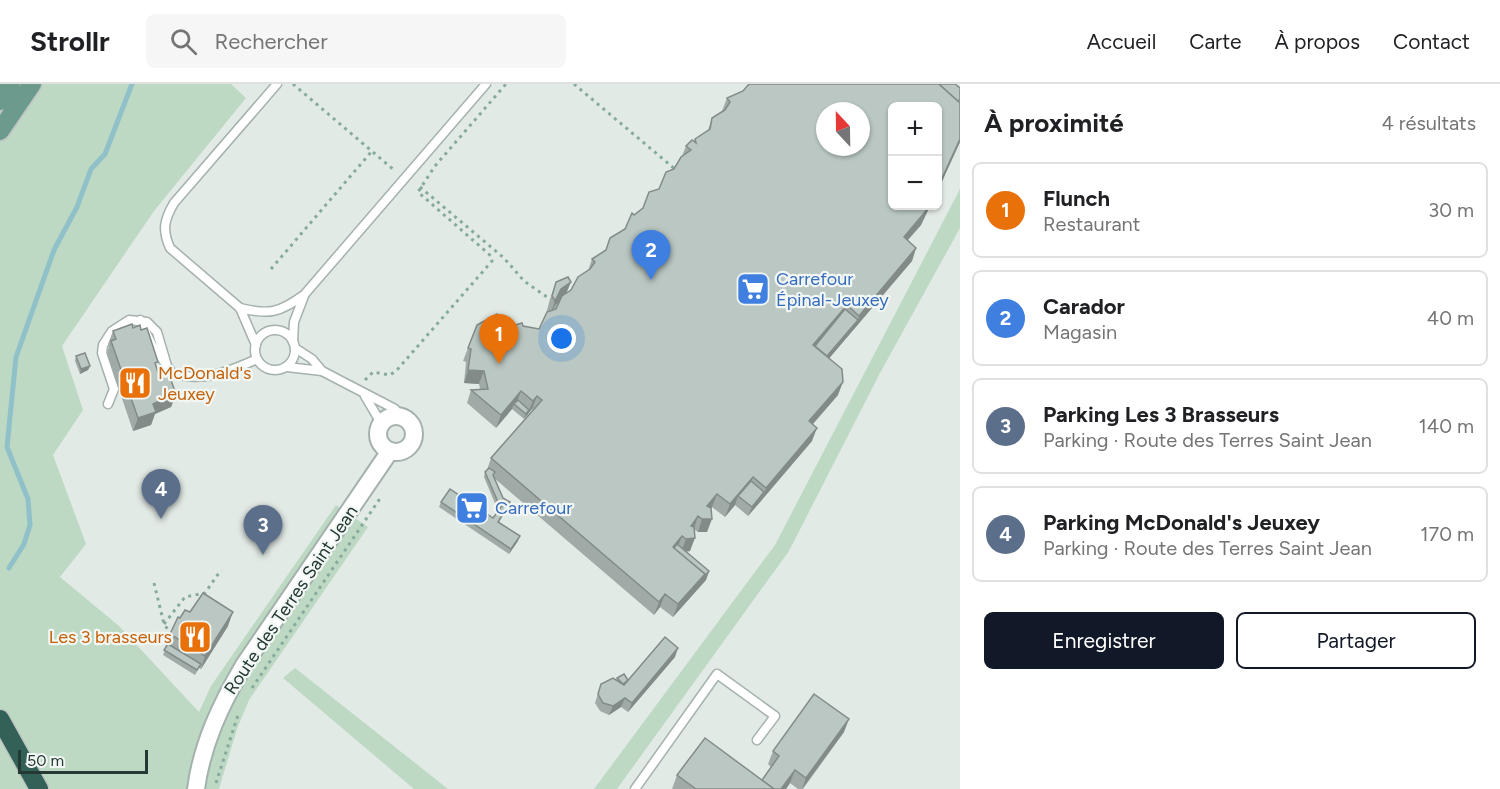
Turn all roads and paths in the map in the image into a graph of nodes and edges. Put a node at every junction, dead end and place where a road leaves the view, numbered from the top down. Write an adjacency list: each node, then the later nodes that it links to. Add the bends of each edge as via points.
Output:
1 (11, 84): 8 (main road)
2 (32, 84): 9 (main road)
3 (277, 84): 17 (lane, via 174,203 164,220 164,235 170,248)
4 (293, 84): 10 (path)
5 (486, 84): 12 (lane)
6 (506, 84): 13 (path)
7 (574, 84): 11 (path)
8 (0, 101)
9 (0, 131)
10 (372, 151): 12 (path); 14 (path)
11 (676, 170)
12 (405, 179): 13 (path); 15 (lane)
13 (419, 186): 16 (path, via 504,258 524,281); 23 (path, via 418,192 492,261 397,370 390,375 373,372)
14 (271, 269)
15 (304, 296): 17 (lane, via 288,307 265,314); 19 (lane, via 294,322)
16 (550, 299)
17 (240, 308): 18 (lane)
18 (256, 345): 19 (lane, via 262,335 273,330 285,333); 20 (lane)
19 (294, 345): 21 (lane, via 293,358); 22 (lane)
20 (257, 359): 21 (lane, via 269,369); 24 (lane, via 205,378 172,373 157,332 147,322 129,320 112,331 103,345 114,389)
21 (286, 367): 22 (lane)
22 (322, 371): 23 (lane)
23 (362, 393): 25 (lane, via 395,409); 26 (lane)
24 (108, 404)
25 (399, 416): 26 (street); 27 (street, via 412,423 414,438 408,448)
26 (381, 423): 27 (street, via 378,438)
27 (390, 451): 38 (street, Route des Terres Saint Jean, via 223,700 205,746)
28 (385, 492): 33 (path)
29 (221, 570): 31 (path, via 205,593 185,597)
30 (154, 583): 31 (path)
31 (164, 624): 32 (path)
32 (171, 634)
33 (246, 697)
34 (242, 705): 39 (path)
35 (0, 718): 37 (highway)
36 (757, 740): 40 (lane, via 775,716 717,674)
37 (39, 789)
38 (196, 789)
39 (215, 789)
40 (635, 789)

